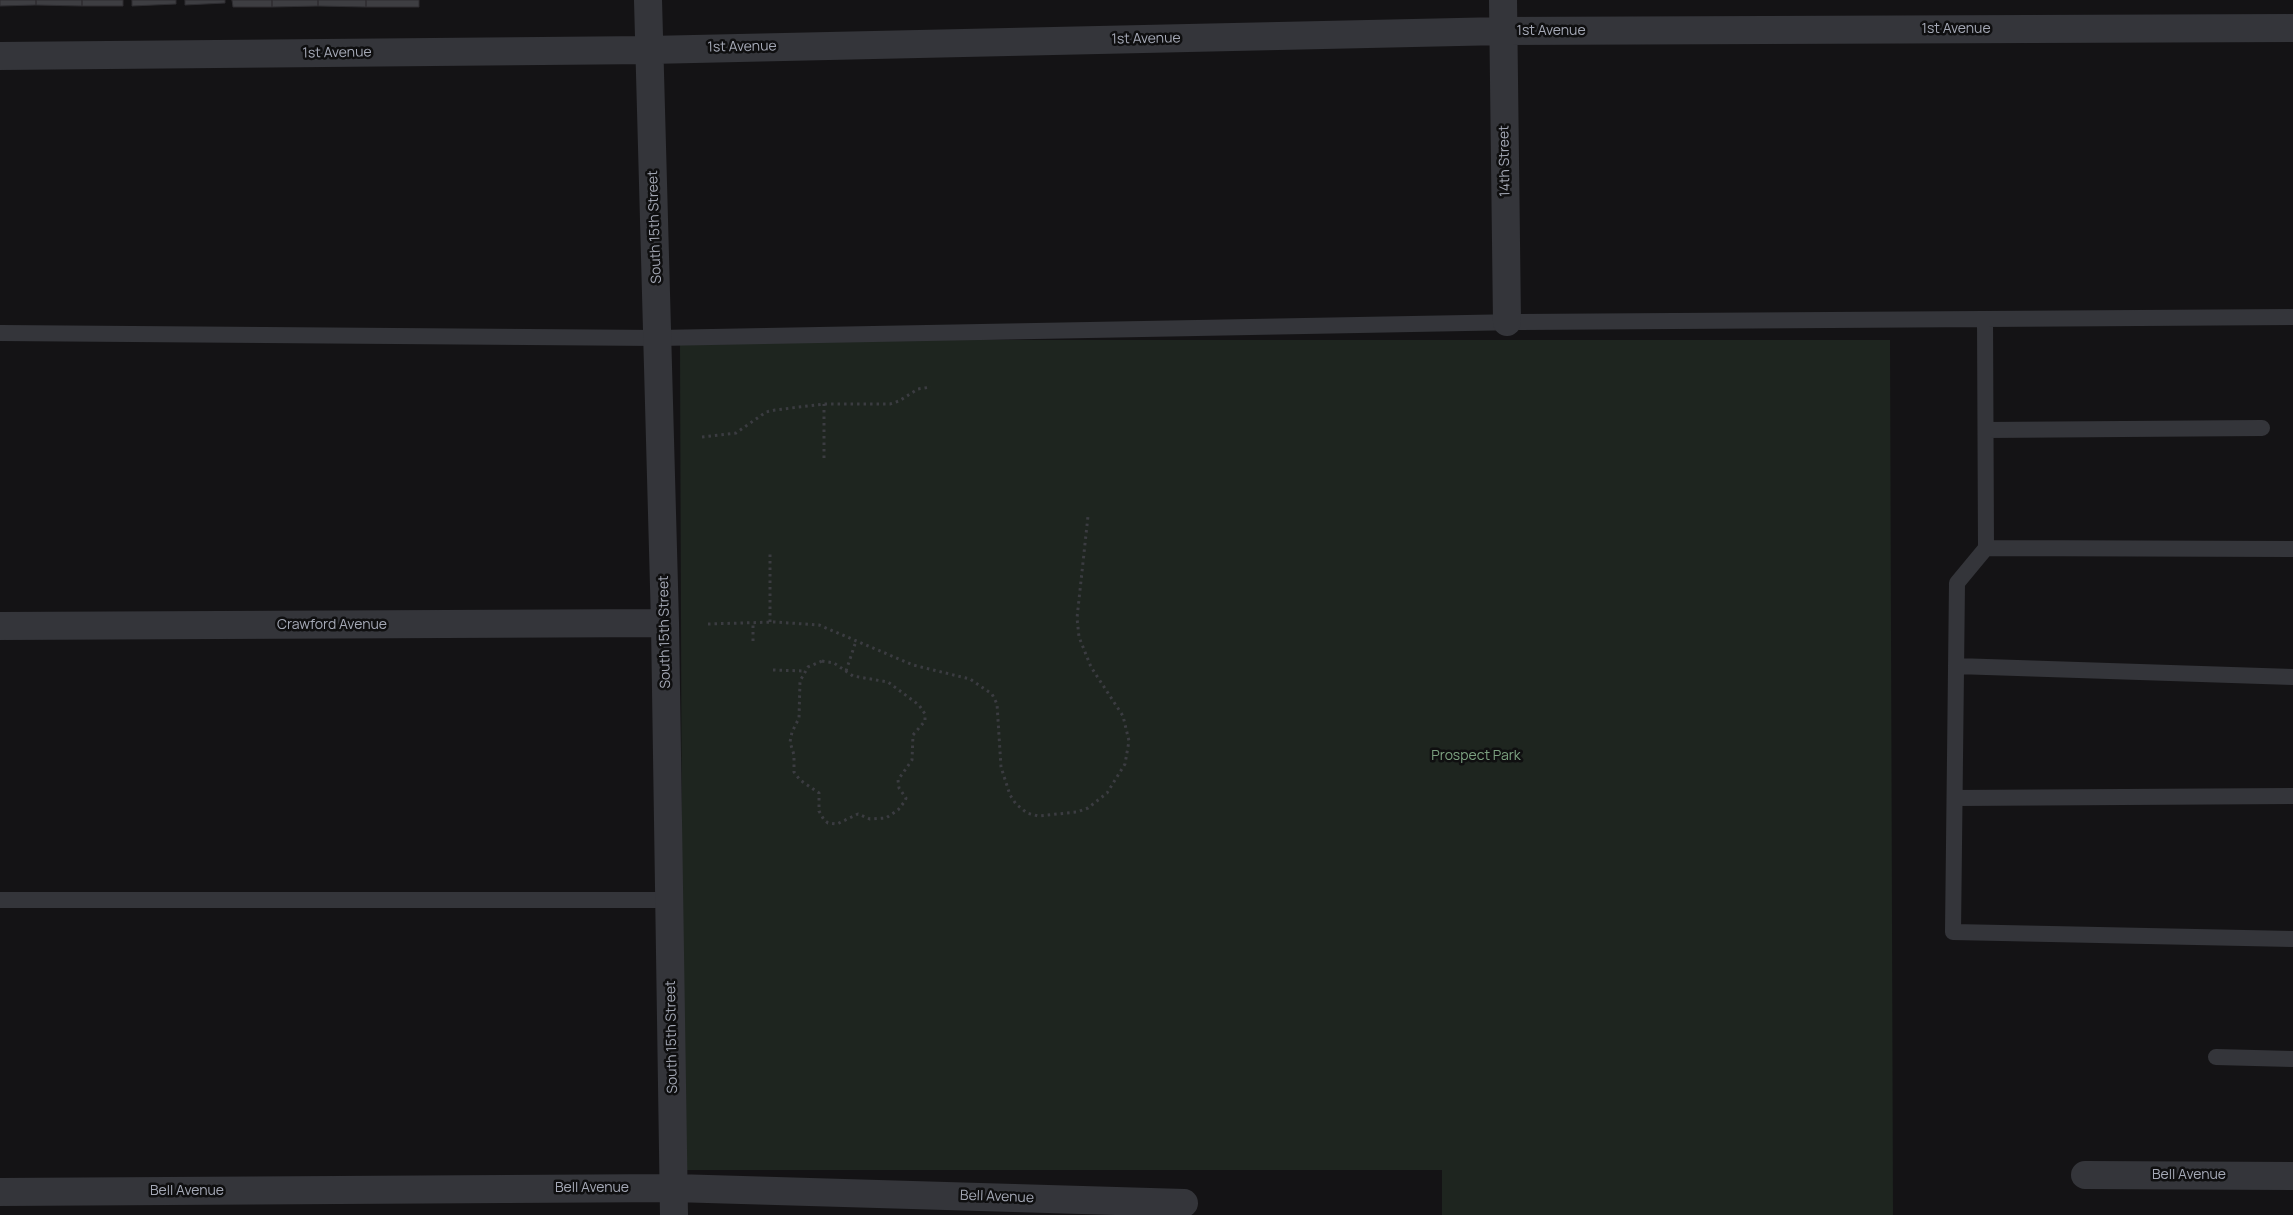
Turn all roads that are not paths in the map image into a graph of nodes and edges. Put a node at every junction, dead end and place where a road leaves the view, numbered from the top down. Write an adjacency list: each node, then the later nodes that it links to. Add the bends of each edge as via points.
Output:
1 (648, 0): 5 (street, South 15th Street)
2 (1503, 0): 4 (street, 14th Street)
3 (2293, 28): 4 (street, 1st Avenue)
4 (1504, 31): 5 (street, 1st Avenue); 9 (street, 14th Street)
5 (649, 50): 6 (street, 1st Avenue); 11 (street, South 15th Street)
6 (0, 56)
7 (2293, 317): 8 (lane)
8 (1985, 319): 9 (lane); 13 (lane)
9 (1507, 322): 11 (lane)
10 (0, 333): 11 (lane)
11 (658, 338): 16 (street, South 15th Street)
12 (2262, 428): 13 (lane)
13 (1986, 430): 14 (lane)
14 (1986, 548): 15 (lane); 18 (lane, via 1957,583)
15 (2293, 549)
16 (665, 623): 17 (street, Crawford Avenue); 23 (street, South 15th Street)
17 (0, 626)
18 (1956, 666): 19 (lane); 21 (lane)
19 (2293, 677)
20 (2293, 796): 21 (lane)
21 (1955, 798): 24 (lane, via 1953,932)
22 (0, 900): 23 (lane)
23 (670, 900): 29 (street, South 15th Street)
24 (2293, 939)
25 (2216, 1057): 26 (lane)
26 (2293, 1059)
27 (2085, 1175): 28 (street, Bell Avenue)
28 (2293, 1176)
29 (674, 1188): 30 (street, Bell Avenue); 31 (street, Bell Avenue); 32 (street, South 15th Street)
30 (0, 1192)
31 (1184, 1202)
32 (674, 1215)

